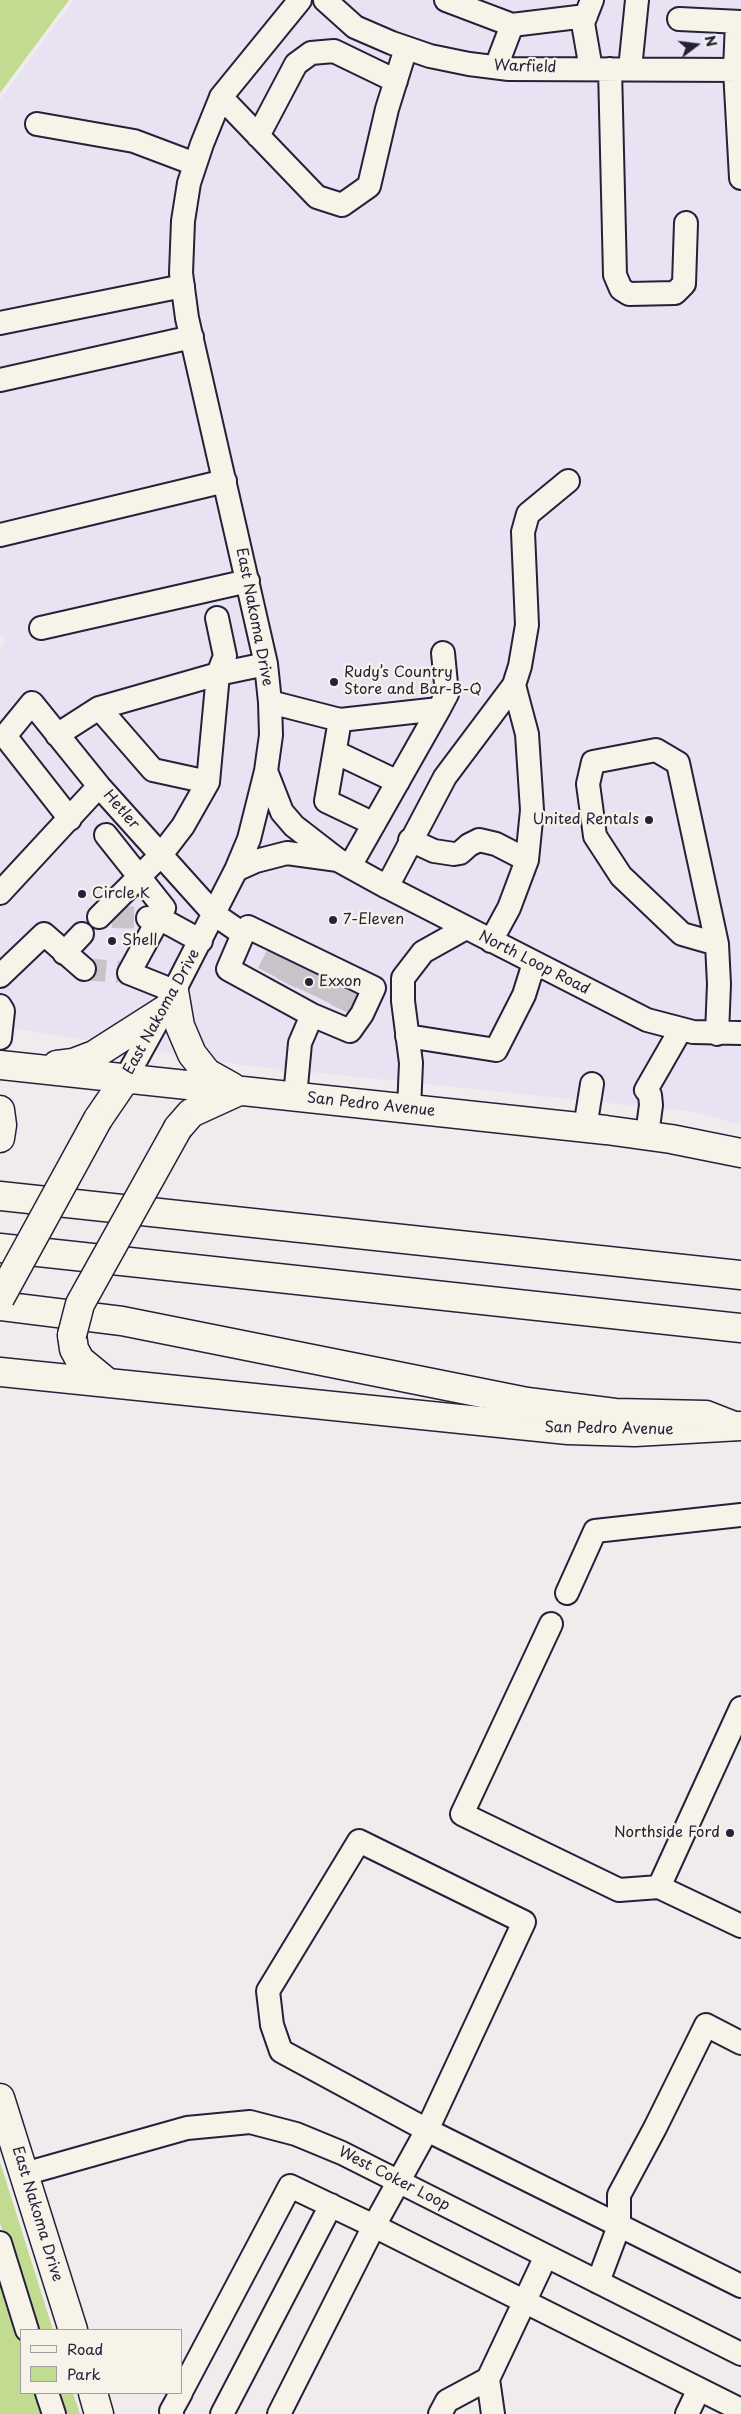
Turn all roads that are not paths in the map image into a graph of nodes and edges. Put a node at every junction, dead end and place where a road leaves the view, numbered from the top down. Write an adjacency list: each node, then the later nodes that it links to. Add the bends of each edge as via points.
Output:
1 (300, 0): 14 (street, East Nakoma Drive)
2 (325, 0): 9 (street, Warfield, via 355,27)
3 (446, 0): 8 (street)
4 (637, 0): 11 (street)
5 (589, 8): 8 (street); 11 (street, via 583,23)
6 (679, 19): 7 (street)
7 (739, 22): 12 (street)
8 (512, 25): 10 (street)
9 (406, 48): 10 (street, Warfield, via 446,59); 13 (street)
10 (496, 67): 11 (street, Warfield)
11 (610, 69): 12 (street, Warfield); 20 (street, via 615,275 621,289 629,294 675,293 684,284)
12 (738, 70): 15 (street)
13 (396, 81): 17 (street, via 334,51 311,53 296,64); 17 (street, via 369,186 342,205 317,197)
14 (221, 97): 17 (street); 18 (street, East Nakoma Drive)
15 (739, 97): 19 (street)
16 (37, 124): 18 (street, via 134,142)
17 (258, 136)
18 (195, 164): 21 (street, East Nakoma Drive, via 183,221)
19 (741, 178)
20 (686, 224)
21 (183, 286): 22 (street); 23 (street, East Nakoma Drive)
22 (0, 323)
23 (192, 337): 24 (street); 25 (street, East Nakoma Drive)
24 (0, 380)
25 (225, 481): 27 (street); 28 (street, East Nakoma Drive)
26 (568, 481): 34 (street, via 528,514 523,532 526,625)
27 (0, 535)
28 (248, 580): 30 (street); 32 (street, East Nakoma Drive)
29 (218, 618): 33 (street, via 225,656)
30 (42, 628)
31 (443, 653): 37 (street, via 447,694)
32 (266, 664): 33 (street); 35 (street, East Nakoma Drive)
33 (218, 674): 36 (street); 42 (street)
34 (514, 686): 48 (street, via 445,777); 50 (street, via 527,734 532,810)
35 (270, 702): 38 (street); 41 (street, East Nakoma Drive, via 271,734)
36 (99, 708): 39 (street); 42 (street, via 153,770)
37 (439, 709): 38 (street); 43 (street)
38 (340, 720): 40 (street)
39 (57, 735): 44 (street, Hetler); 45 (street, Hetler, via 32,703 5,736)
40 (335, 752): 43 (street); 46 (street, via 326,801)
41 (266, 771): 51 (street, North Loop Road, via 282,812 294,826); 52 (street, East Nakoma Drive, via 249,839)
42 (208, 782): 49 (street, via 183,826)
43 (398, 782): 46 (street)
44 (99, 786): 45 (street); 49 (street, Hetler)
45 (70, 819): 55 (street)
46 (374, 824): 51 (street)
47 (106, 836): 53 (street)
48 (410, 840): 50 (street, via 434,851 454,854 479,840 496,844); 54 (street)
49 (160, 856): 53 (street); 56 (street, Hetler)
50 (527, 860): 63 (street, via 509,908)
51 (344, 863): 52 (street, North Loop Road, via 287,853 256,860); 54 (street, North Loop Road)
52 (236, 870): 56 (street, East Nakoma Drive)
53 (139, 876): 57 (street, via 99,917); 58 (street, via 164,908)
54 (387, 888): 59 (street, North Loop Road)
55 (0, 893)
56 (214, 914): 61 (street, Hetler); 62 (street, East Nakoma Drive)
57 (112, 917)
58 (153, 918): 62 (street); 70 (street, via 124,973)
59 (466, 928): 63 (street, North Loop Road); 75 (street, via 423,952 403,978 402,1001)
60 (82, 934): 65 (street)
61 (244, 934): 69 (street, via 248,927); 69 (street, via 228,969)
62 (201, 941): 70 (street, East Nakoma Drive)
63 (491, 941): 66 (street, North Loop Road)
64 (717, 944): 64 (street, via 678,763 656,750 593,762 588,784 595,836 621,876 682,934); 74 (street)
65 (64, 953): 67 (street); 68 (street, via 44,934)
66 (534, 963): 72 (street, North Loop Road, via 647,1020); 75 (street, via 524,995 496,1050)
67 (84, 969)
68 (0, 976)
69 (309, 984): 82 (street)
70 (169, 1001): 78 (main road, via 114,1044 85,1059); 79 (street, East Nakoma Drive); 81 (main road, via 192,1054 207,1072)
71 (0, 1006): 76 (street, via 3,1011)
72 (681, 1029): 74 (street, North Loop Road); 86 (street, via 646,1090 651,1104)
73 (741, 1033): 74 (street, North Loop Road)
74 (717, 1034)
75 (407, 1036): 83 (street, via 411,1063)
76 (0, 1038)
77 (0, 1065): 78 (main road, San Pedro Avenue)
78 (34, 1069): 79 (main road, San Pedro Avenue)
79 (126, 1078): 81 (main road, San Pedro Avenue); 92 (main road, East Nakoma Drive, bridge, via 98,1119)
80 (592, 1084): 85 (street)
81 (240, 1091): 82 (main road, San Pedro Avenue); 97 (main road, bridge, via 202,1106 178,1128 80,1304 72,1335 74,1349 80,1360)
82 (295, 1097): 83 (main road, San Pedro Avenue)
83 (409, 1109): 85 (main road, San Pedro Avenue)
84 (0, 1110): 87 (main road)
85 (585, 1128): 86 (main road, San Pedro Avenue)
86 (647, 1135): 88 (main road, San Pedro Avenue)
87 (0, 1138)
88 (741, 1153)
89 (0, 1196): 91 (main road)
90 (0, 1248): 94 (main road)
91 (741, 1275)
92 (0, 1298)
93 (0, 1306): 99 (main road, via 122,1321 527,1402 615,1413 706,1415)
94 (741, 1328)
95 (0, 1372): 96 (main road, San Pedro Avenue)
96 (53, 1377): 97 (main road, San Pedro Avenue); 98 (main road)
97 (108, 1382): 99 (main road, San Pedro Avenue, via 568,1430 635,1432)
98 (0, 1392)
99 (737, 1426)
100 (741, 1515): 101 (street, via 595,1531)
101 (567, 1593)
102 (551, 1624): 104 (street, via 462,1814 619,1890)
103 (741, 1708): 104 (street)
104 (659, 1886): 105 (street)
105 (741, 1926)
106 (741, 2043): 113 (street, via 706,2025 619,2195)
107 (0, 2098): 109 (main road, East Nakoma Drive)
108 (427, 2130): 108 (street, via 281,2051 272,2025 268,1992 359,1841 524,1922); 110 (street); 113 (street)
109 (24, 2174): 110 (street, West Coker Loop, via 187,2128 250,2122 296,2134); 120 (main road, East Nakoma Drive)
110 (399, 2182): 112 (street); 115 (street, West Coker Loop)
111 (330, 2206): 112 (street); 124 (street, via 290,2186); 132 (street)
112 (374, 2226): 118 (street); 133 (street)
113 (619, 2226): 116 (street); 117 (street)
114 (0, 2243): 119 (street)
115 (546, 2256): 116 (street, West Coker Loop); 118 (street)
116 (598, 2282): 121 (street, West Coker Loop)
117 (741, 2286)
118 (525, 2303): 122 (street); 123 (street)
119 (27, 2329)
120 (73, 2329)
121 (741, 2354)
122 (488, 2379): 134 (street, via 447,2401); 135 (street)
123 (699, 2389): 128 (street); 136 (street)
124 (182, 2390)
125 (47, 2394): 129 (street)
126 (93, 2394): 130 (main road)
127 (180, 2394): 131 (street)
128 (741, 2410)
129 (54, 2414)
130 (99, 2414)
131 (172, 2414)
132 (222, 2414)
133 (280, 2414)
134 (440, 2414)
135 (493, 2414)
136 (687, 2414)

